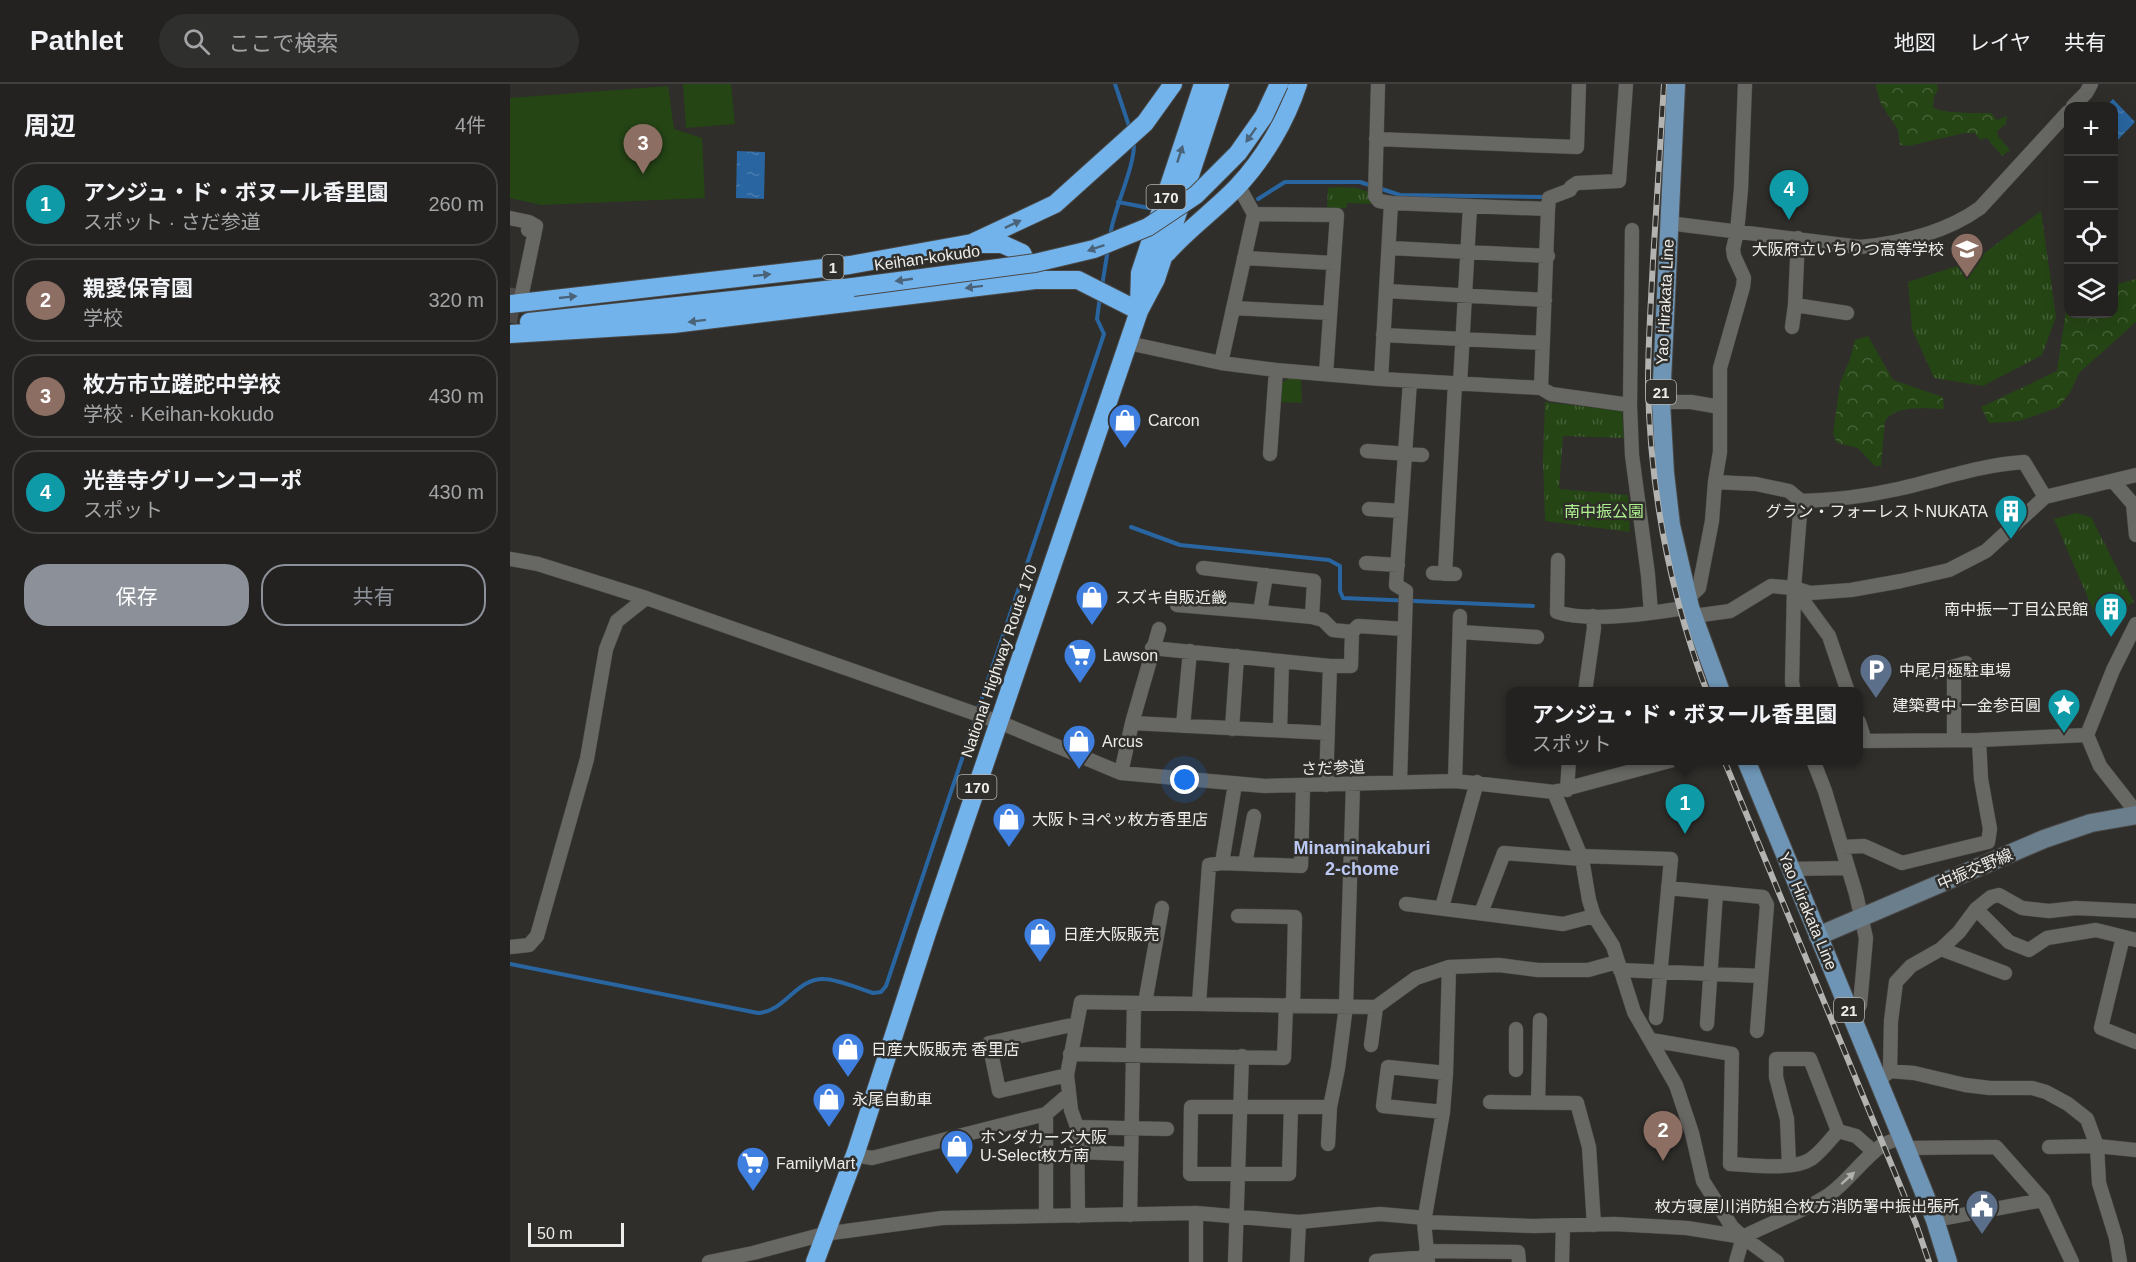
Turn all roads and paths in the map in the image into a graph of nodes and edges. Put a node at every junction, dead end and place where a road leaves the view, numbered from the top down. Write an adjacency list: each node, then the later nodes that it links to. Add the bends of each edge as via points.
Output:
1 (1173, 84): 25 (highway, Keihan-kokudo / 1, one-way to 1, via 1055,204 1145,123)
2 (1203, 84): 39 (highway, National Highway Route 170 / 170, one-way to 2, via 1140,273)
3 (1220, 84): 30 (highway, National Highway Route 170 / 170)
4 (1279, 84): 43 (highway, Keihan-kokudo / 1, one-way to 43, bridge, via 1264,116 1238,153 1196,195 1148,227 1094,249 1035,263)
5 (1298, 84): 15 (highway, via 1290,108 1267,149)
6 (1378, 84): 14 (street)
7 (1579, 84): 14 (street, via 1577,147)
8 (1626, 84): 18 (street, via 1625,184 1577,183 1549,198)
9 (1676, 84): 21 (main road, Yao Hirakata Line / 21)
10 (1745, 84): 23 (street)
11 (2091, 84): 12 (street)
12 (2077, 102)
13 (2064, 116): 24 (street, via 1980,208 1937,232 1860,247)
14 (1376, 139): 16 (street, via 1375,196)
15 (1238, 185): 19 (street); 30 (highway)
16 (1391, 203): 17 (street); 26 (street)
17 (1470, 206): 18 (street); 27 (street)
18 (1548, 209): 28 (street)
19 (1254, 214): 29 (street); 31 (street, via 1337,215)
20 (510, 218): 35 (street, via 536,226)
21 (1668, 223): 23 (street); 55 (main road, Yao Hirakata Line / 21)
22 (1632, 230): 56 (street)
23 (1737, 232): 24 (street); 57 (street, via 1733,249 1743,287 1720,368)
24 (1798, 238): 37 (street)
25 (972, 243): 32 (highway, via 1002,244 1022,253); 35 (highway, Keihan-kokudo / 1, one-way to 25, via 850,265)
26 (1389, 248): 27 (street); 33 (street)
27 (1467, 253): 28 (street); 34 (street)
28 (1548, 256): 36 (street)
29 (1244, 258): 31 (street); 38 (street)
30 (1162, 259): 39 (highway, National Highway Route 170 / 170)
31 (1333, 263): 40 (street)
32 (1035, 280): 39 (highway, via 1078,280); 43 (highway, one-way to 43, via 673,324)
33 (1387, 291): 34 (street); 44 (street)
34 (1465, 296): 36 (street); 45 (street)
35 (515, 298)
36 (1545, 300): 47 (street)
37 (1795, 305): 41 (street); 42 (street)
38 (1233, 308): 40 (street); 48 (street)
39 (1139, 311): 46 (highway, National Highway Route 170 / 170)
40 (1330, 313): 50 (street)
41 (1847, 313)
42 (1792, 327)
43 (511, 335)
44 (1383, 335): 45 (street); 51 (street)
45 (1463, 339): 47 (street); 53 (street)
46 (1128, 343): 48 (street); 102 (highway, National Highway Route 170 / 170)
47 (1543, 343): 54 (street)
48 (1221, 363): 49 (street)
49 (1276, 369): 50 (street); 59 (street)
50 (1326, 374): 51 (street)
51 (1381, 380): 52 (street)
52 (1410, 381): 53 (street); 60 (street)
53 (1458, 383): 54 (street); 75 (street, via 1457,451)
54 (1541, 388): 56 (street, via 1551,394)
55 (1660, 402): 57 (street); 80 (main road, Yao Hirakata Line / 21, via 1671,525)
56 (1630, 405): 82 (street, via 1632,455)
57 (1720, 407): 64 (street)
58 (1367, 451): 60 (street)
59 (1270, 454)
60 (1405, 454): 61 (street); 68 (street)
61 (1422, 454)
62 (2136, 475): 63 (street)
63 (2114, 481): 65 (street); 69 (street, via 2133,504)
64 (1715, 482): 66 (street, via 1767,486 1789,491); 80 (street, via 1712,521 1699,588)
65 (2044, 497): 66 (street, via 2024,462 1961,472 1844,500); 77 (street, via 1986,551 1949,570 1851,590 1810,593)
66 (1801, 501): 77 (street)
67 (1369, 509): 68 (street)
68 (1401, 511): 73 (street)
69 (2136, 535)
70 (510, 560): 78 (street, さだ参道, via 538,564)
71 (1558, 561): 84 (street, via 1557,612 1571,617)
72 (1366, 563): 73 (street)
73 (1398, 564): 88 (street, via 1396,585 1406,591)
74 (1203, 568): 76 (street, via 1220,563)
75 (1445, 574)
76 (1266, 575): 81 (street); 85 (street, via 1314,581)
77 (1794, 588): 80 (street, via 1771,586 1730,611); 100 (street); 101 (street, via 1829,636)
78 (646, 598): 102 (street, さだ参道); 148 (street, via 617,621 606,649 587,759 537,936 529,945)
79 (1177, 604): 81 (street)
80 (1691, 607): 82 (street); 99 (main road, Yao Hirakata Line / 21)
81 (1260, 612): 85 (street)
82 (1651, 614): 84 (street)
83 (1460, 616): 90 (street)
84 (1593, 616): 98 (street)
85 (1311, 617): 89 (street, via 1323,620 1333,630)
86 (2136, 624): 108 (street)
87 (1159, 628): 92 (street)
88 (1404, 629): 89 (street, via 1358,626); 118 (street)
89 (1352, 632): 96 (street, via 1351,666)
90 (1460, 632): 91 (street); 117 (street)
91 (1537, 637)
92 (1152, 648): 93 (street); 103 (street)
93 (1190, 651): 94 (street); 104 (street)
94 (1236, 656): 95 (street); 105 (street)
95 (1282, 661): 96 (street); 106 (street)
96 (1330, 666): 107 (street)
97 (1935, 672): 109 (street, via 1960,665)
98 (1586, 687)
99 (1719, 687)
100 (1793, 687)
101 (1846, 687)
102 (999, 722): 116 (street, さだ参道); 200 (highway, National Highway Route 170 / 170)
103 (1132, 723): 104 (street); 116 (street)
104 (1183, 726): 105 (street)
105 (1232, 729): 106 (street)
106 (1280, 730): 107 (street)
107 (1328, 733): 121 (street)
108 (2087, 735): 110 (street); 125 (street, via 2100,766)
109 (1954, 739): 110 (street); 111 (street)
110 (1980, 740): 127 (street, via 1981,779 1990,829)
111 (1863, 741)
112 (1568, 765): 124 (street)
113 (1655, 765): 124 (street, さだ参道)
114 (1748, 765): 134 (main road, Yao Hirakata Line / 21)
115 (1815, 765): 128 (street)
116 (1121, 773): 120 (street, さだ参道)
117 (1455, 780): 118 (street, さだ参道); 119 (street, さだ参道)
118 (1400, 781): 122 (street, さだ参道)
119 (1478, 782): 124 (street, さだ参道); 138 (street)
120 (1235, 784): 123 (street, さだ参道); 131 (street)
121 (1326, 785): 122 (street, さだ参道); 123 (street, さだ参道)
122 (1353, 785): 159 (street)
123 (1303, 787): 132 (street, via 1301,866)
124 (1561, 791): 129 (street)
125 (2136, 813): 130 (street, 中振交野線, via 2091,823)
126 (1254, 816): 132 (street)
127 (1988, 842): 128 (street, via 1902,863 1864,846); 130 (street)
128 (1842, 847): 133 (street)
129 (1581, 858): 135 (street, via 1671,859); 142 (street, via 1503,853); 144 (street)
130 (1993, 861): 145 (street, 中振交野線)
131 (1222, 863): 132 (street); 157 (street, via 1209,865)
132 (1245, 864)
133 (1848, 868): 134 (street); 145 (street)
134 (1790, 869): 146 (main road, Yao Hirakata Line / 21)
135 (1668, 888): 136 (street); 152 (street)
136 (1716, 893): 154 (street); 155 (street, via 1763,897 1767,905)
137 (1406, 904): 138 (street)
138 (1442, 907): 142 (street)
139 (1162, 908): 156 (street)
140 (1976, 909): 141 (street, via 1999,895 2022,908); 147 (street, via 2009,942 2029,950 2047,938 2096,930); 149 (street)
141 (2136, 911)
142 (1481, 913): 144 (street, via 1563,924)
143 (1238, 916): 158 (street, via 1295,917)
144 (1594, 916): 150 (street, via 1613,946)
145 (1862, 916): 146 (street, 中振交野線); 162 (street, via 1866,946 1860,1005)
146 (1818, 936): 162 (main road, Yao Hirakata Line / 21)
147 (2129, 938): 169 (street, via 2101,1028)
148 (510, 947)
149 (1941, 950): 153 (street); 179 (street, via 1911,966 1896,982)
150 (1618, 966): 151 (street, via 1588,970 1499,965); 152 (street); 168 (street, via 1634,1012)
151 (1449, 967): 160 (street, via 1416,978); 177 (street)
152 (1661, 971): 154 (street); 161 (street)
153 (2005, 973)
154 (1711, 974): 155 (street); 165 (street)
155 (1761, 976): 167 (street)
156 (1140, 1003): 157 (street); 164 (street, via 1081,1002); 174 (street)
157 (1199, 1003): 158 (street)
158 (1289, 1005): 159 (street); 175 (street, via 1284,1058)
159 (1346, 1006): 160 (street); 184 (street)
160 (1376, 1007): 172 (street)
161 (1656, 1018)
162 (1852, 1018): 179 (main road, Yao Hirakata Line / 21)
163 (1540, 1020): 171 (street)
164 (1076, 1024): 173 (street); 178 (street, via 989,1043 999,1091)
165 (1707, 1024)
166 (1516, 1029): 170 (street)
167 (1756, 1031)
168 (1651, 1040): 201 (street, via 1732,1053 1730,1164); 215 (street, via 1676,1085 1703,1181 1732,1227)
169 (2136, 1042)
170 (1516, 1043): 171 (street); 176 (street)
171 (1540, 1043): 182 (street)
172 (1371, 1045)
173 (1070, 1054): 174 (street); 178 (street)
174 (1132, 1055): 175 (street); 189 (street)
175 (1242, 1056): 185 (street)
176 (1516, 1070)
177 (1446, 1073): 186 (street); 186 (street, via 1388,1067 1383,1106)
178 (1067, 1075): 180 (street)
179 (1884, 1076): 192 (main road, Yao Hirakata Line / 21); 194 (street, via 1914,1073 1965,1085 2046,1092 2086,1119)
180 (1069, 1094): 187 (street); 188 (street)
181 (1490, 1102): 182 (street)
182 (1538, 1103): 212 (street, via 1577,1103 1589,1147)
183 (1291, 1107): 184 (street); 185 (street); 202 (street, via 1289,1174)
184 (1330, 1107): 193 (street)
185 (1240, 1108): 202 (street); 202 (street, via 1191,1107 1190,1174)
186 (1443, 1112): 209 (street)
187 (1046, 1114): 200 (street, via 872,1158); 207 (street)
188 (1077, 1127): 189 (street); 198 (street)
189 (1131, 1129): 190 (street); 199 (street)
190 (1167, 1129)
191 (1838, 1131): 196 (street); 201 (street, via 1809,1160); 201 (street, via 1810,1059 1776,1059 1776,1077 1787,1119)
192 (1904, 1143): 196 (street); 203 (street, via 1996,1147); 210 (main road, Yao Hirakata Line / 21)
193 (1328, 1144)
194 (2097, 1146): 195 (street); 197 (street); 229 (street, via 2099,1183)
195 (2049, 1147)
196 (1878, 1148): 215 (street, one-way to 196, via 1831,1193)
197 (2136, 1150)
198 (1077, 1152): 199 (street); 208 (street)
199 (1131, 1154): 205 (street)
200 (855, 1155): 214 (highway, National Highway Route 170 / 170)
201 (1789, 1166)
202 (1238, 1174): 206 (street)
203 (2043, 1200): 210 (street); 217 (street)
204 (1196, 1213): 205 (street); 206 (street); 220 (street)
205 (1130, 1215): 208 (street)
206 (1236, 1215): 211 (street); 221 (street)
207 (1046, 1216): 208 (street); 214 (street, via 942,1218)
208 (1078, 1216)
209 (1425, 1220): 211 (street, via 1380,1214); 213 (street); 216 (street)
210 (1935, 1220): 228 (main road, Yao Hirakata Line / 21)
211 (1299, 1222): 222 (street)
212 (1594, 1225): 213 (street); 215 (street, via 1687,1228)
213 (1563, 1226): 225 (street)
214 (824, 1234): 218 (street); 219 (highway, National Highway Route 170 / 170)
215 (1743, 1237): 226 (street); 227 (street)
216 (1427, 1257): 223 (street); 224 (street, via 1518,1252)
217 (2072, 1259)
218 (709, 1262)
219 (815, 1262)
220 (1196, 1262)
221 (1235, 1262)
222 (1297, 1262)
223 (1376, 1262)
224 (1519, 1262)
225 (1562, 1262)
226 (1736, 1262)
227 (1777, 1262)
228 (1948, 1262)
229 (2120, 1262)

